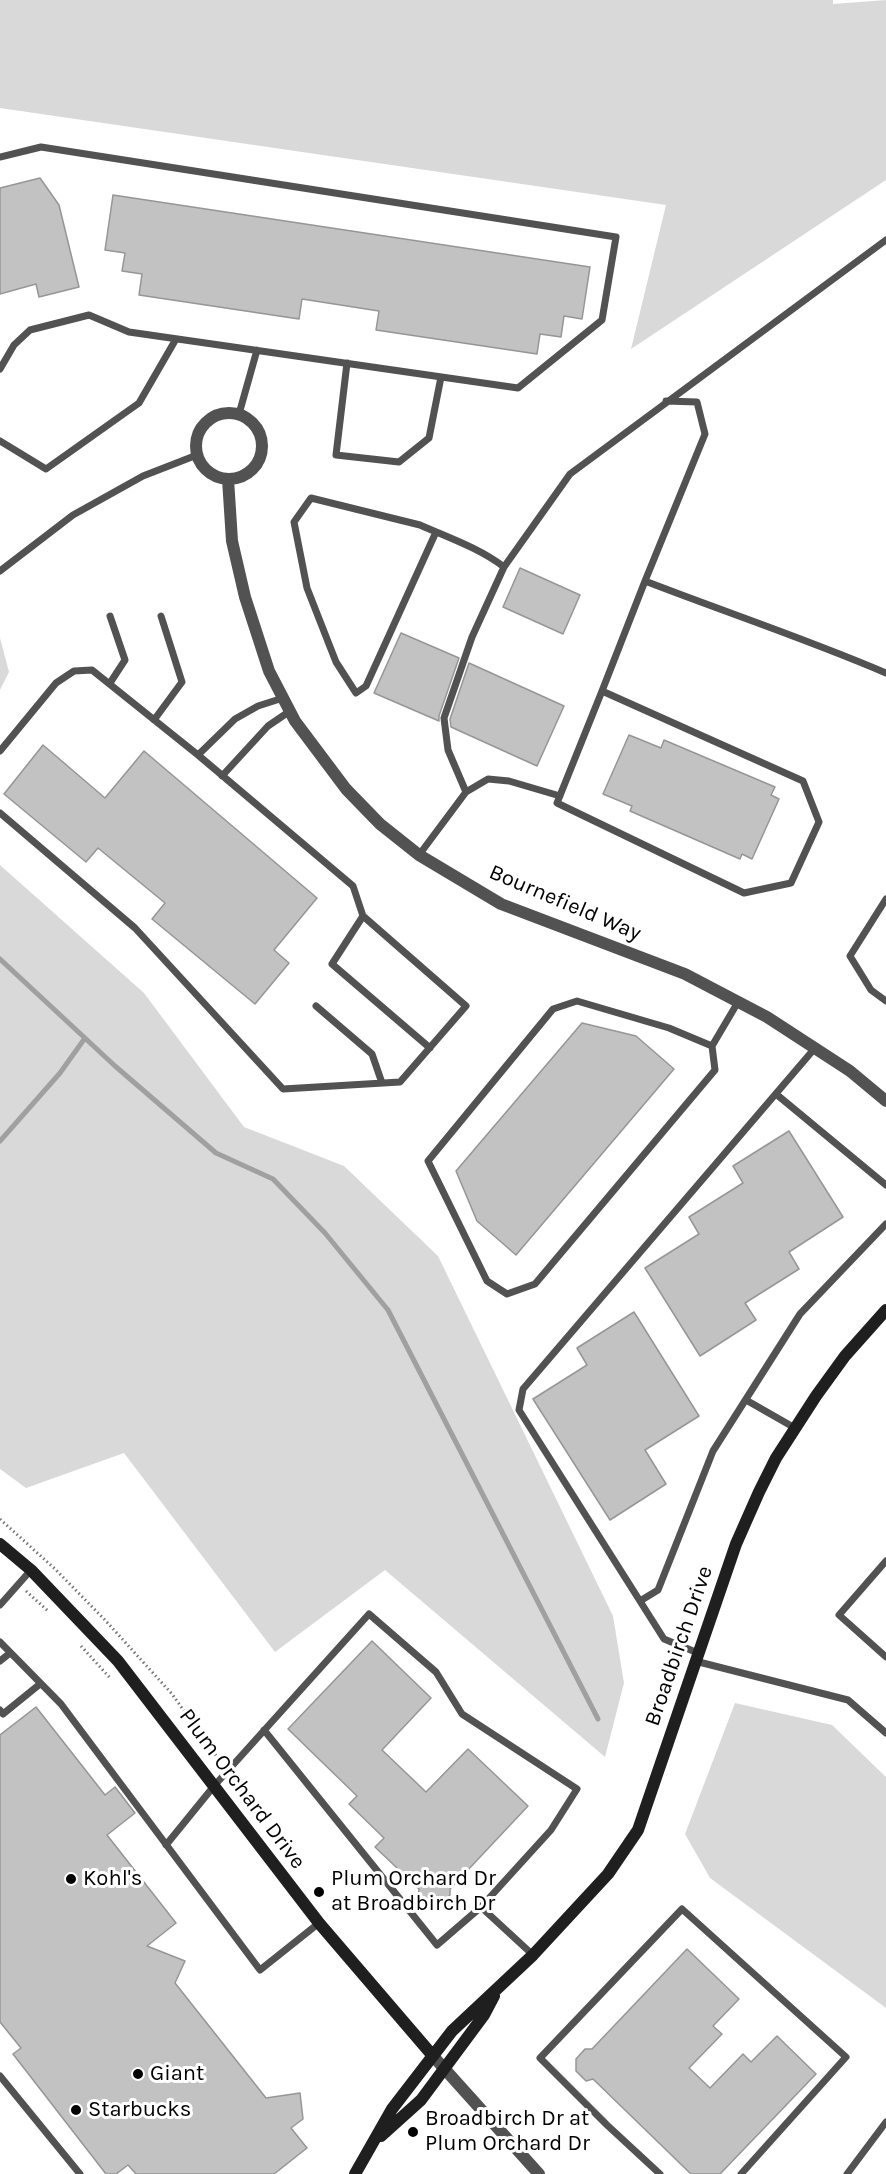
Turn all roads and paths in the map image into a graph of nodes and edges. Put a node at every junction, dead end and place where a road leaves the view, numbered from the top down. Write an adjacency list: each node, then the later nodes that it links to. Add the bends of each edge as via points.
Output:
1 (0, 158): 7 (lane, via 41,147 616,237 602,320 518,388)
2 (886, 240): 8 (lane)
3 (176, 339): 4 (lane); 6 (lane, via 129,332 89,315 30,330 14,345); 10 (lane, via 139,404 46,469)
4 (257, 350): 5 (lane); 9 (lane)
5 (347, 363): 7 (lane); 7 (lane, via 336,455 399,462 429,438)
6 (0, 369)
7 (441, 377)
8 (666, 401): 14 (lane, via 570,474); 16 (lane, via 697,402 705,434)
9 (239, 414): 11 (street, via 229,412 210,418 202,426 195,445); 12 (street, via 256,426 262,446 248,473)
10 (0, 441)
11 (197, 455): 12 (street, via 209,472); 15 (lane, via 143,476 73,515)
12 (228, 479): 22 (street, Bournefield Way, via 232,541 245,597)
13 (436, 532): 13 (lane, via 311,498 294,522 307,588 336,662 356,693 366,686); 14 (lane, via 486,554)
14 (504, 567): 28 (lane, via 472,637 444,718 448,750)
15 (0, 571)
16 (645, 581): 19 (lane, via 824,646); 21 (lane)
17 (110, 616): 20 (lane, via 125,660)
18 (161, 616): 24 (lane, via 182,682)
19 (886, 673)
20 (110, 683): 24 (lane); 25 (lane, via 92,670 74,671 56,683)
21 (602, 691): 29 (lane); 29 (lane, via 803,781 819,822 791,883 744,893 557,803)
22 (283, 698): 23 (street, Bournefield Way); 26 (lane, via 235,719)
23 (290, 711): 27 (lane, via 268,726); 31 (street, Bournefield Way, via 346,789)
24 (154, 720): 26 (lane)
25 (0, 751)
26 (198, 755): 27 (lane)
27 (222, 776): 33 (lane, via 352,886)
28 (466, 792): 29 (lane, via 488,779); 31 (lane)
29 (560, 796)
30 (0, 813): 40 (lane, via 135,928 283,1089)
31 (418, 855): 35 (street, Bournefield Way, via 501,904 685,974)
32 (886, 899): 34 (lane, via 850,956 871,990)
33 (363, 916): 38 (lane, via 332,964); 38 (lane, via 466,1006)
34 (886, 1001)
35 (738, 1002): 37 (lane); 39 (street, Bournefield Way)
36 (316, 1006): 40 (lane, via 372,1054)
37 (712, 1047): 37 (lane, via 716,1070 535,1284 507,1294 487,1281 428,1161 553,1009 577,1001 669,1028)
38 (430, 1048): 40 (lane, via 400,1082)
39 (815, 1048): 41 (lane); 42 (street, Bournefield Way)
40 (382, 1083)
41 (776, 1094): 43 (lane); 51 (lane, via 523,1389 519,1410)
42 (886, 1101)
43 (886, 1185)
44 (886, 1224): 46 (lane, via 800,1314)
45 (886, 1310): 47 (street, Broadbirch Drive, via 845,1356)
46 (746, 1400): 47 (lane); 51 (lane, via 713,1451 657,1590)
47 (795, 1428): 55 (street, Broadbirch Drive, via 776,1458 736,1544)
48 (0, 1544): 50 (street, Plum Orchard Drive)
49 (886, 1561): 56 (lane, via 839,1615)
50 (31, 1570): 52 (lane); 62 (street, Plum Orchard Drive, via 118,1661)
51 (640, 1601): 55 (lane, via 664,1639)
52 (0, 1605)
53 (0, 1642): 54 (lane)
54 (10, 1653): 57 (lane); 58 (lane)
55 (697, 1657): 61 (lane, via 848,1701); 66 (street, Broadbirch Drive, via 638,1830 608,1874)
56 (886, 1658)
57 (0, 1661)
58 (40, 1684): 59 (lane, via 3,1714); 63 (lane, via 61,1704)
59 (0, 1710)
60 (264, 1731): 62 (lane); 64 (lane, via 437,1945); 64 (lane, via 369,1614 436,1672 462,1713 578,1789 551,1830)
61 (886, 1733)
62 (214, 1786): 63 (lane); 65 (street, Plum Orchard Drive)
63 (166, 1845): 65 (lane, via 260,1970)
64 (481, 1907): 66 (lane)
65 (319, 1923): 68 (street, Plum Orchard Drive)
66 (533, 1955): 67 (street, Broadbirch Drive)
67 (501, 1985): 68 (street, Broadbirch Drive, via 452,2031); 69 (street, Broadbirch Drive)
68 (433, 2056): 69 (street, Plum Orchard Drive); 72 (street, Broadbirch Drive, via 392,2109)
69 (444, 2068): 72 (street, Broadbirch Drive, via 421,2100); 75 (street, Plum Orchard Drive)
70 (0, 2076): 73 (lane)
71 (886, 2122): 78 (lane)
72 (373, 2143): 74 (street, Broadbirch Drive)
73 (80, 2174)
74 (355, 2174)
75 (539, 2174)
76 (660, 2174): 77 (lane, via 540,2058 682,1909 846,2057)
77 (741, 2174)
78 (847, 2174)

